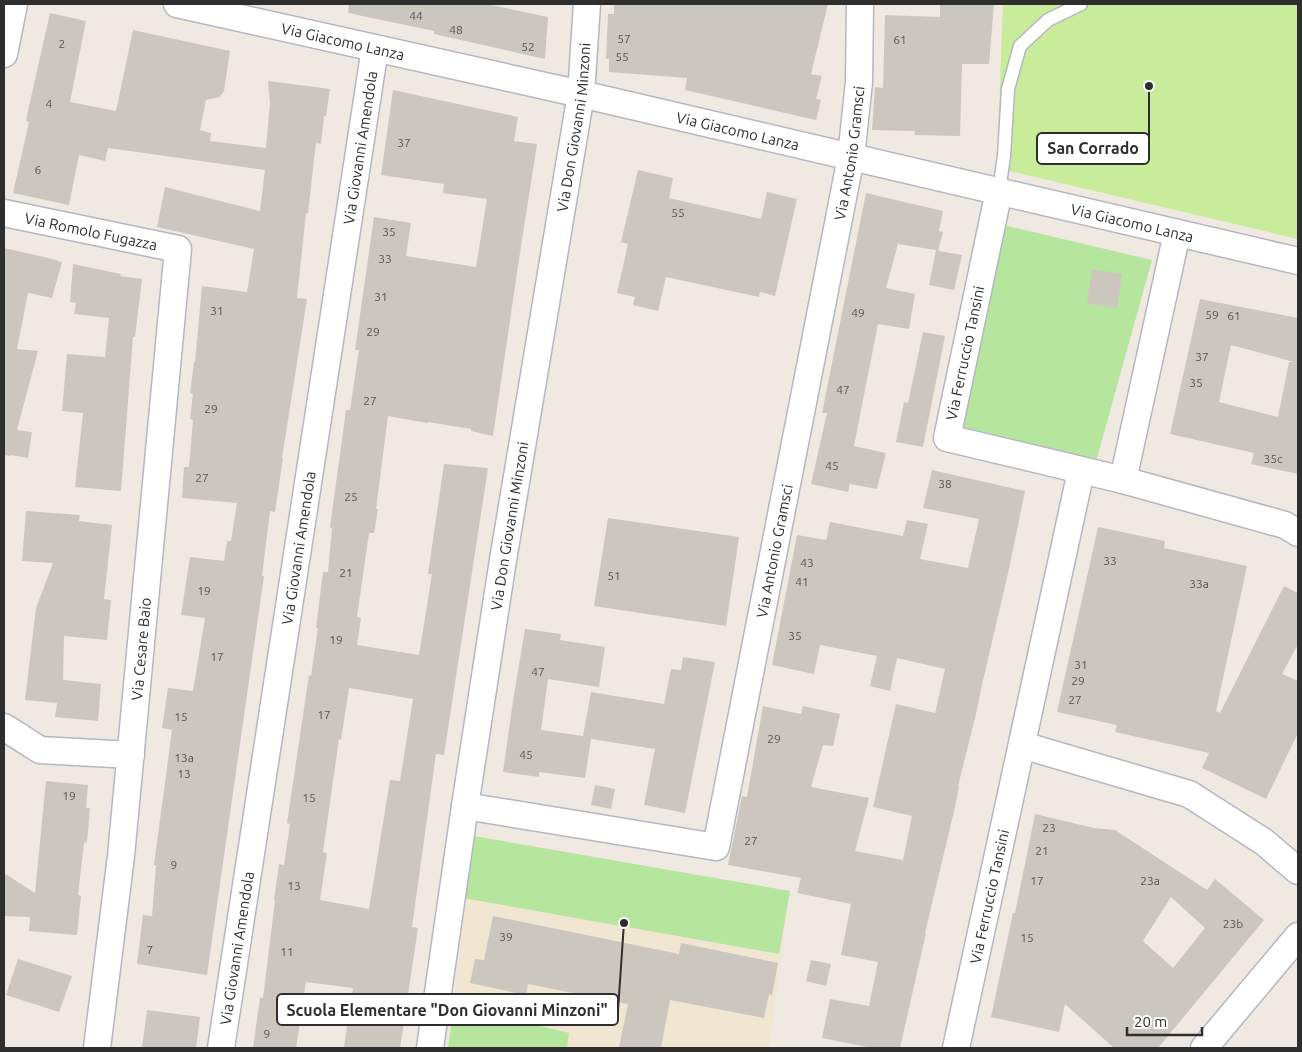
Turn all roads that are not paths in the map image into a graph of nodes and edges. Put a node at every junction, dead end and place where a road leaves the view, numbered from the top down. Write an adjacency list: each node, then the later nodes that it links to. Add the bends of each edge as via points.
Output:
1 (14, 4): 8 (street)
2 (177, 4): 6 (street, Via Giacomo Lanza)
3 (587, 4): 9 (street, Via Don Giovanni Minzoni)
4 (860, 4): 10 (street, Via Antonio Gramsci, via 859,82)
5 (1081, 4): 11 (lane, via 1048,20 1020,46 1008,89)
6 (229, 10): 7 (street, Via Giacomo Lanza)
7 (375, 48): 9 (street, Via Giacomo Lanza); 26 (street, Via Giovanni Amendola)
8 (4, 54)
9 (581, 94): 10 (street, Via Giacomo Lanza); 22 (street, Via Don Giovanni Minzoni)
10 (851, 157): 11 (street, Via Giacomo Lanza); 22 (street, Via Antonio Gramsci, via 716,846)
11 (999, 191): 13 (street, Via Giacomo Lanza); 16 (street, Via Ferruccio Tansini, via 948,438)
12 (4, 213): 14 (street, Via Romolo Fugazza)
13 (1177, 233): 15 (street, Via Giacomo Lanza); 17 (street)
14 (178, 248): 21 (street, Via Cesare Baio)
15 (1298, 261)
16 (1081, 471): 17 (street, Via Ferruccio Tansini); 20 (street, Via Ferruccio Tansini)
17 (1122, 480): 18 (street, Via Ferruccio Tansini, via 1285,525)
18 (1298, 533)
19 (4, 727): 21 (street, via 40,750)
20 (1022, 745): 23 (street, via 1189,794 1264,842); 28 (street, Via Ferruccio Tansini)
21 (131, 755): 25 (street, Via Cesare Baio)
22 (465, 806): 27 (street, Via Don Giovanni Minzoni)
23 (1298, 871)
24 (1298, 936): 29 (street)
25 (97, 1048)
26 (221, 1048)
27 (430, 1048)
28 (956, 1048)
29 (1204, 1048)

